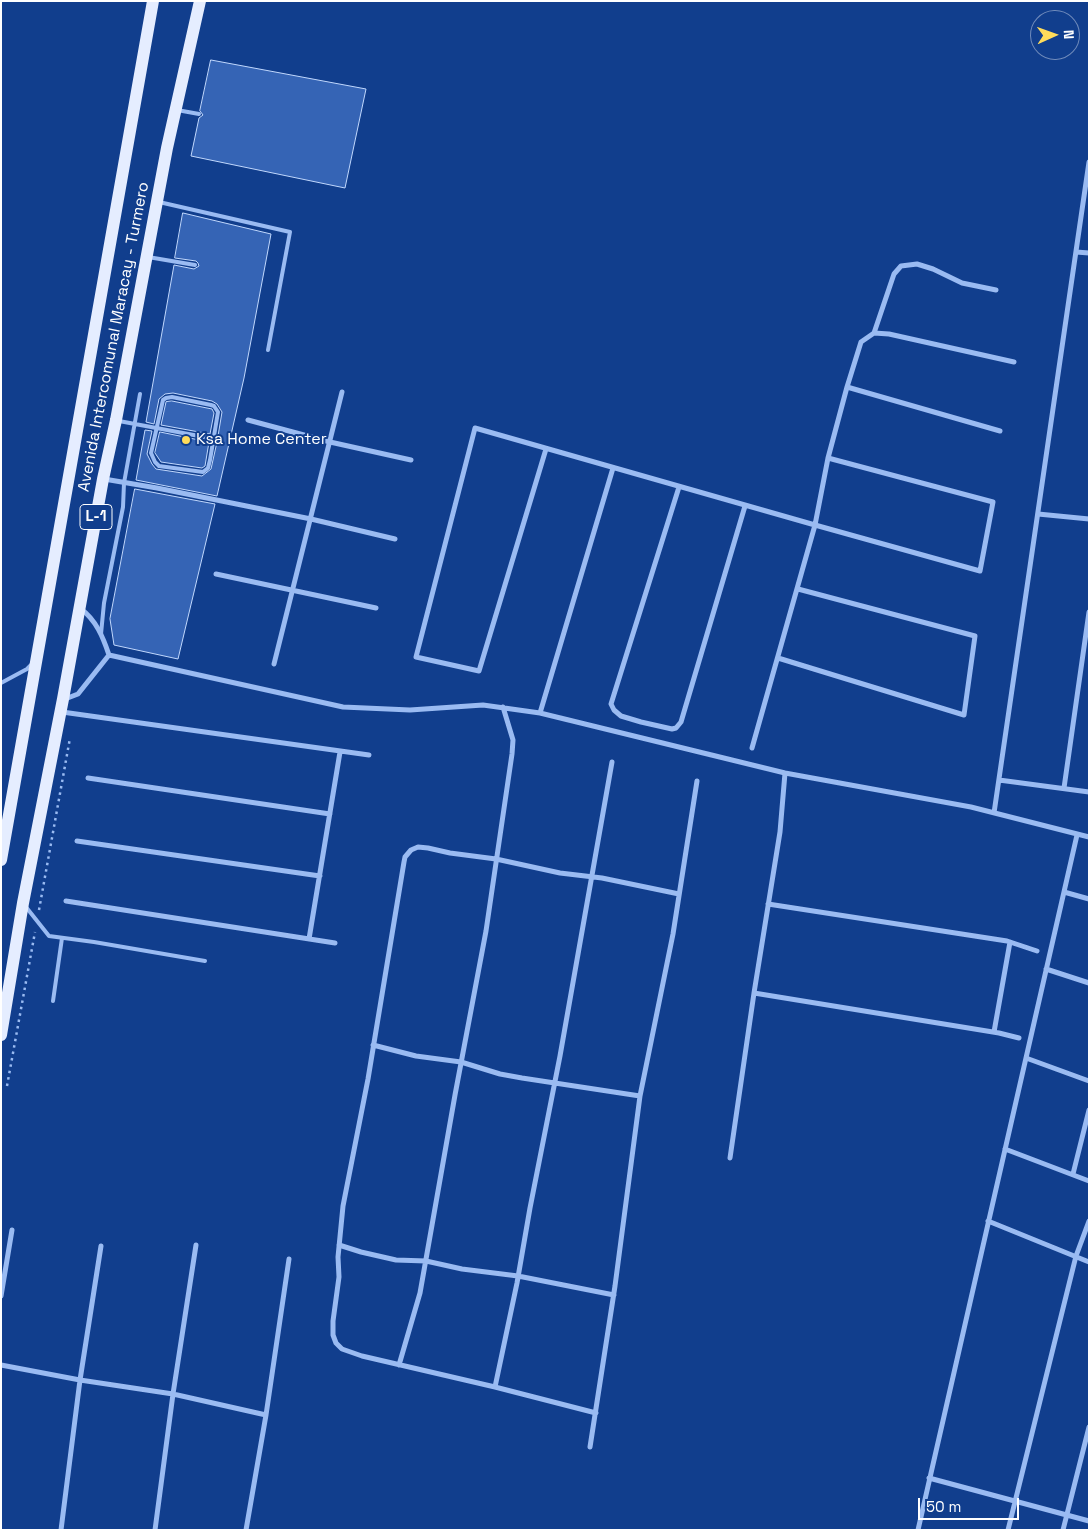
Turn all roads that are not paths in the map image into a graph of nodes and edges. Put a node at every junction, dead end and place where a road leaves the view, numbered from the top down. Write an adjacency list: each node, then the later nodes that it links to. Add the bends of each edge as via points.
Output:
1 (153, 1): 47 (main road, Avenida Intercomunal Maracay - Turmero / L-1)
2 (200, 1): 3 (main road, Avenida Intercomunal Maracay - Turmero / L-1)
3 (175, 110): 4 (lane); 6 (main road, Avenida Intercomunal Maracay - Turmero / L-1)
4 (200, 114)
5 (1089, 162): 7 (street)
6 (156, 201): 9 (main road, Avenida Intercomunal Maracay - Turmero / L-1); 13 (lane, via 290,232)
7 (1076, 252): 8 (street); 33 (street)
8 (1089, 253)
9 (146, 257): 10 (lane); 18 (main road, Avenida Intercomunal Maracay - Turmero / L-1)
10 (195, 264)
11 (996, 290): 12 (street, via 962,283 917,264 901,266 891,280)
12 (874, 333): 14 (street); 15 (street, via 861,342)
13 (268, 350)
14 (1014, 362)
15 (847, 387): 22 (street); 26 (street)
16 (342, 392): 24 (street)
17 (140, 394): 20 (lane)
18 (116, 420): 20 (lane); 29 (main road, Avenida Intercomunal Maracay - Turmero / L-1)
19 (248, 420): 24 (street)
20 (135, 424): 21 (lane); 30 (lane)
21 (156, 428): 23 (lane); 23 (lane, via 163,400 172,397 214,406 218,412); 23 (lane, via 151,453 159,466 202,472 208,468)
22 (1000, 431)
23 (215, 439)
24 (330, 442): 27 (street); 34 (street)
25 (546, 449): 25 (street, via 475,428 416,656 479,672); 28 (street)
26 (828, 458): 36 (street); 36 (street, via 994,502 980,570)
27 (411, 460)
28 (613, 468): 31 (street); 52 (street)
29 (103, 479): 30 (street); 41 (main road, Avenida Intercomunal Maracay - Turmero / L-1)
30 (124, 483): 34 (street); 44 (lane, via 123,507)
31 (679, 487): 32 (street); 32 (street, via 611,704 617,714 629,719 672,729 681,722)
32 (746, 506): 36 (street)
33 (1038, 514): 35 (street); 59 (street)
34 (311, 518): 37 (street); 40 (street)
35 (1089, 520)
36 (816, 526): 39 (street)
37 (395, 540)
38 (216, 574): 40 (street)
39 (798, 588): 46 (street); 46 (street, via 975,636 964,715)
40 (293, 590): 42 (street); 48 (street)
41 (80, 608): 44 (street, via 92,618); 50 (main road, Avenida Intercomunal Maracay - Turmero / L-1)
42 (376, 608)
43 (1089, 612): 61 (street)
44 (101, 634): 45 (street)
45 (109, 654): 50 (street, via 78,694); 51 (street, via 343,707 410,710 483,705)
46 (778, 658): 53 (street)
47 (36, 660): 49 (lane, via 27,669); 63 (main road, Avenida Intercomunal Maracay - Turmero / L-1)
48 (274, 664)
49 (1, 683)
50 (62, 705): 54 (street); 77 (main road, Avenida Intercomunal Maracay - Turmero / L-1)
51 (503, 707): 52 (street); 69 (street, via 513,740)
52 (540, 713): 57 (street)
53 (752, 748)
54 (340, 752): 55 (street); 65 (street)
55 (369, 755)
56 (612, 762): 72 (street)
57 (785, 773): 64 (street); 78 (street, via 780,832)
58 (88, 778): 65 (street)
59 (999, 780): 61 (street); 64 (street)
60 (697, 781): 74 (street)
61 (1064, 788): 62 (street)
62 (1089, 792)
63 (6, 811): 70 (main road, Avenida Intercomunal Maracay - Turmero / L-1)
64 (994, 813): 66 (street)
65 (330, 814): 71 (street)
66 (1077, 835): 67 (street); 73 (street)
67 (1089, 837)
68 (77, 841): 71 (street)
69 (496, 859): 72 (street); 92 (street, via 418,847 407,853); 94 (street)
70 (1, 860)
71 (320, 876): 80 (street)
72 (591, 877): 74 (street); 96 (street)
73 (1064, 892): 75 (street); 85 (street)
74 (679, 894): 97 (street)
75 (1089, 899)
76 (66, 901): 80 (street)
77 (23, 903): 79 (lane, via 49,936); 90 (main road, Avenida Intercomunal Maracay - Turmero / L-1)
78 (768, 904): 81 (street); 87 (street)
79 (62, 938): 84 (lane); 88 (lane)
80 (309, 939): 82 (street)
81 (1010, 942): 83 (street); 89 (street)
82 (335, 943)
83 (1037, 951)
84 (205, 961)
85 (1046, 969): 86 (street); 93 (street)
86 (1089, 983)
87 (754, 993): 89 (street); 100 (street)
88 (53, 1001)
89 (994, 1032): 91 (street)
90 (1, 1035)
91 (1019, 1038)
92 (373, 1046): 94 (street); 107 (street, via 343,1206)
93 (1026, 1058): 95 (street); 99 (street)
94 (461, 1062): 96 (street, via 500,1074); 111 (street)
95 (1089, 1081)
96 (555, 1082): 97 (street); 113 (street)
97 (640, 1096): 114 (street)
98 (1089, 1110): 101 (street)
99 (1005, 1148): 101 (street); 103 (street)
100 (730, 1158)
101 (1072, 1174): 102 (street)
102 (1089, 1181)
103 (988, 1221): 109 (street); 125 (street)
104 (1089, 1221): 109 (street)
105 (12, 1230): 115 (street)
106 (196, 1245): 120 (street)
107 (339, 1245): 111 (street, via 396,1260); 117 (street, via 339,1286 333,1321 336,1343 342,1349 362,1356)
108 (101, 1246): 118 (street)
109 (1076, 1256): 112 (street); 126 (street)
110 (289, 1259): 122 (street)
111 (426, 1261): 113 (street); 117 (street)
112 (1089, 1262)
113 (518, 1276): 114 (street); 119 (street)
114 (614, 1295): 121 (street)
115 (1, 1296)
116 (1, 1364): 118 (street)
117 (399, 1365): 119 (street)
118 (80, 1380): 120 (street); 129 (street)
119 (495, 1387): 121 (street)
120 (173, 1394): 122 (street); 130 (street)
121 (596, 1413): 124 (street)
122 (266, 1415): 131 (street)
123 (1089, 1427): 127 (street)
124 (590, 1447)
125 (929, 1478): 126 (street); 132 (street)
126 (1016, 1502): 127 (street); 133 (street)
127 (1067, 1514): 128 (street); 134 (street)
128 (1089, 1521)
129 (61, 1530)
130 (155, 1530)
131 (246, 1530)
132 (918, 1530)
133 (1008, 1530)
134 (1063, 1530)

